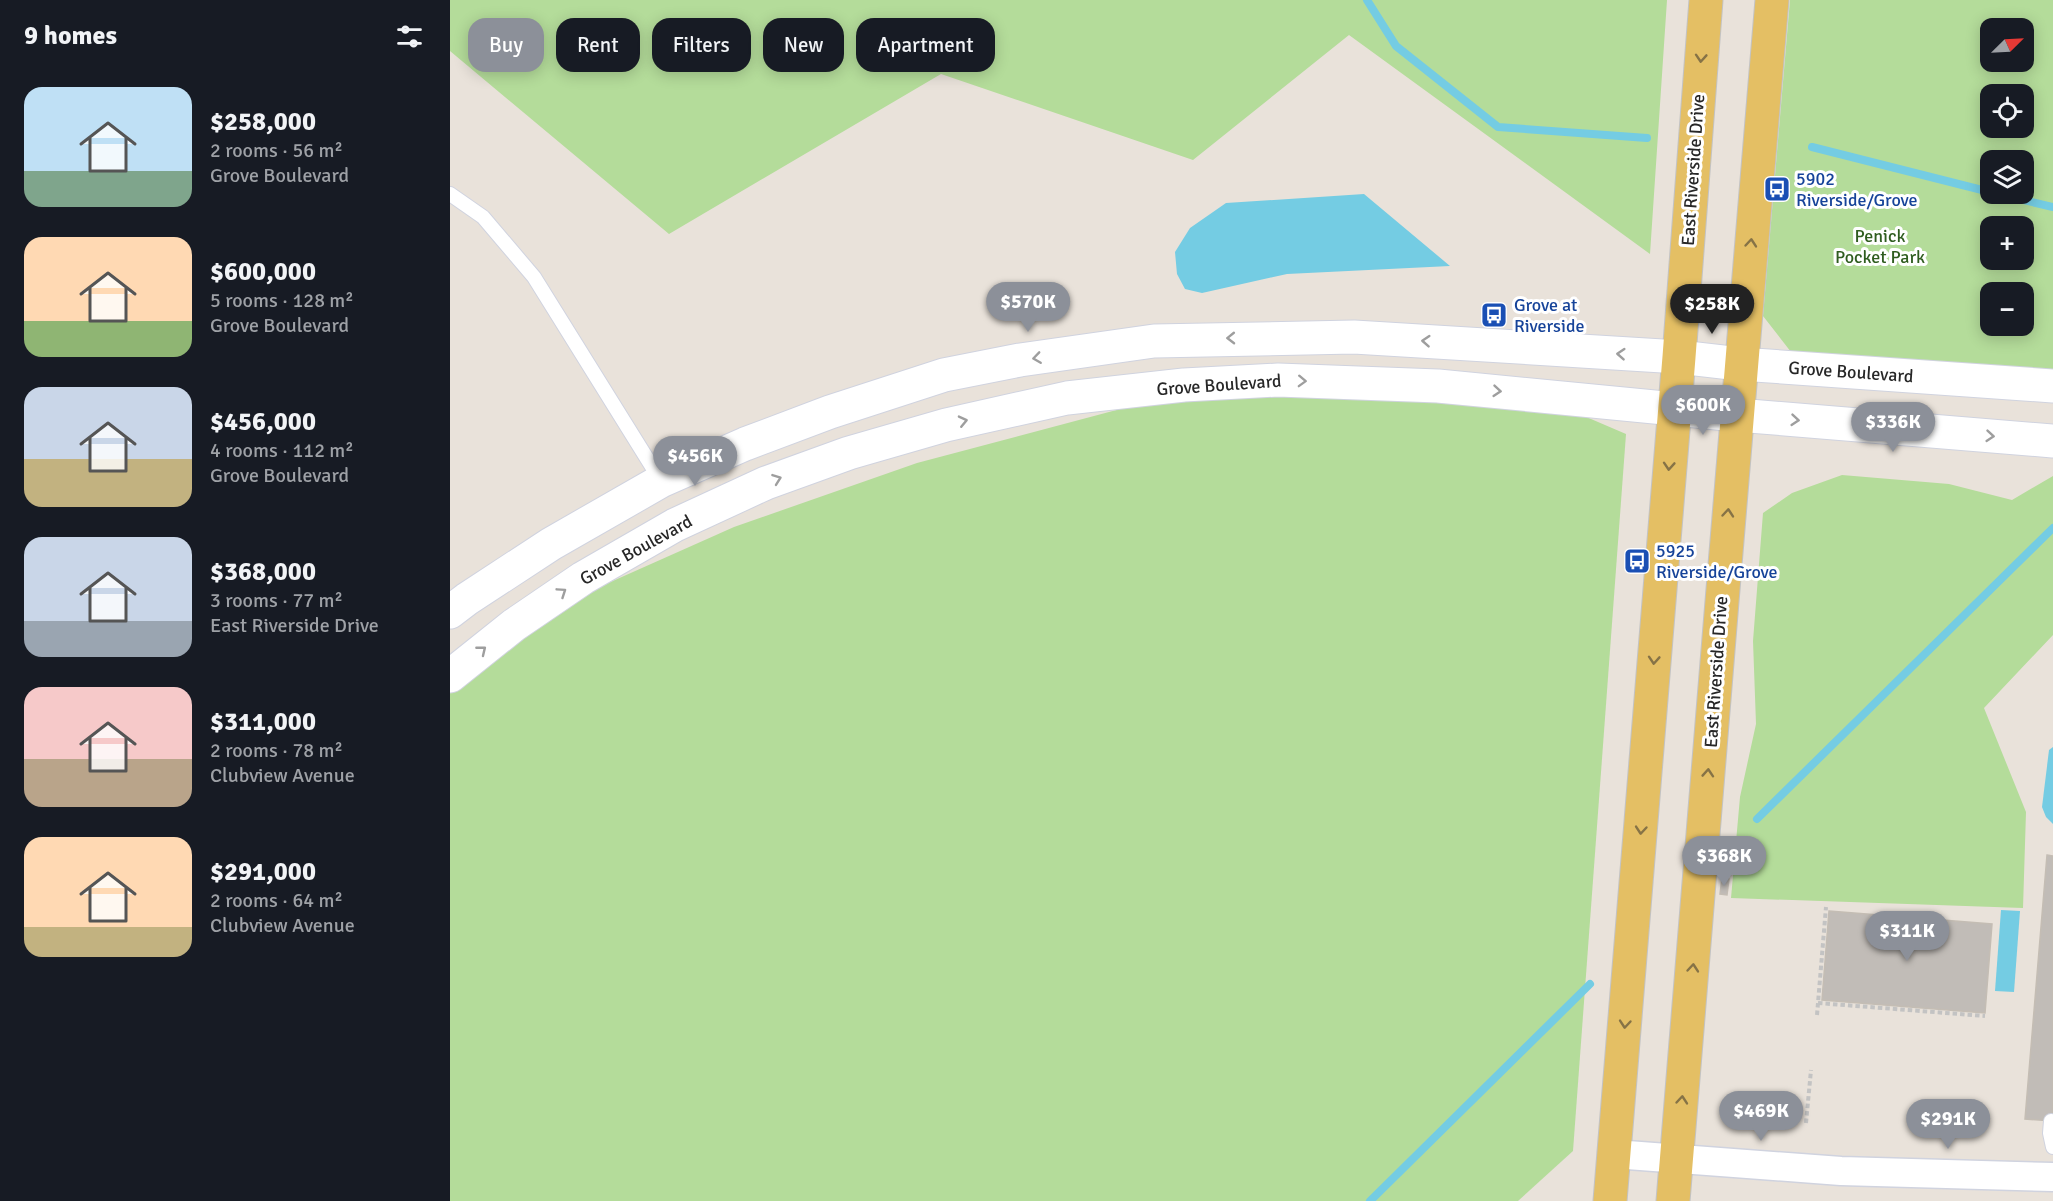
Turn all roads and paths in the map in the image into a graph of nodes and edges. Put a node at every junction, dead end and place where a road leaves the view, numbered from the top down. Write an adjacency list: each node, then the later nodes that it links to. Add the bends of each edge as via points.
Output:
1 (1706, 0): 4 (main road, East Riverside Drive, one-way to 4)
2 (1772, 0): 5 (main road, East Riverside Drive, one-way to 2)
3 (450, 194): 10 (lane, via 483,217 534,278)
4 (1679, 357): 5 (street, Grove Boulevard); 7 (main road, East Riverside Drive); 10 (street, Grove Boulevard, one-way to 10, via 1354,337 1154,341 944,375 830,412)
5 (1740, 364): 6 (street, Grove Boulevard); 8 (main road, East Riverside Drive)
6 (2053, 386)
7 (1674, 408): 8 (street, Grove Boulevard); 11 (street, Grove Boulevard, one-way to 7, via 766,483 849,453 946,425 1067,398 1184,385 1278,380 1438,386); 22 (main road, East Riverside Drive, one-way to 22)
8 (1737, 415): 9 (street, Grove Boulevard, one-way to 9); 23 (main road, East Riverside Drive, one-way to 8)
9 (2053, 441)
10 (661, 481): 11 (street); 12 (street, Grove Boulevard, via 551,544)
11 (686, 521): 13 (street, Grove Boulevard, one-way to 11, via 514,625 583,578)
12 (450, 612)
13 (450, 676)
14 (1826, 907): 15 (path)
15 (1818, 1003): 16 (path); 17 (path)
16 (1817, 1015)
17 (1984, 1016)
18 (1811, 1070): 20 (path)
19 (2051, 1121): 21 (lane)
20 (1806, 1123)
21 (2053, 1147)
22 (1614, 1154): 23 (street); 25 (main road, East Riverside Drive)
23 (1677, 1158): 24 (street, via 1841,1171); 26 (main road, East Riverside Drive)
24 (2053, 1177)
25 (1610, 1201)
26 (1673, 1201)

